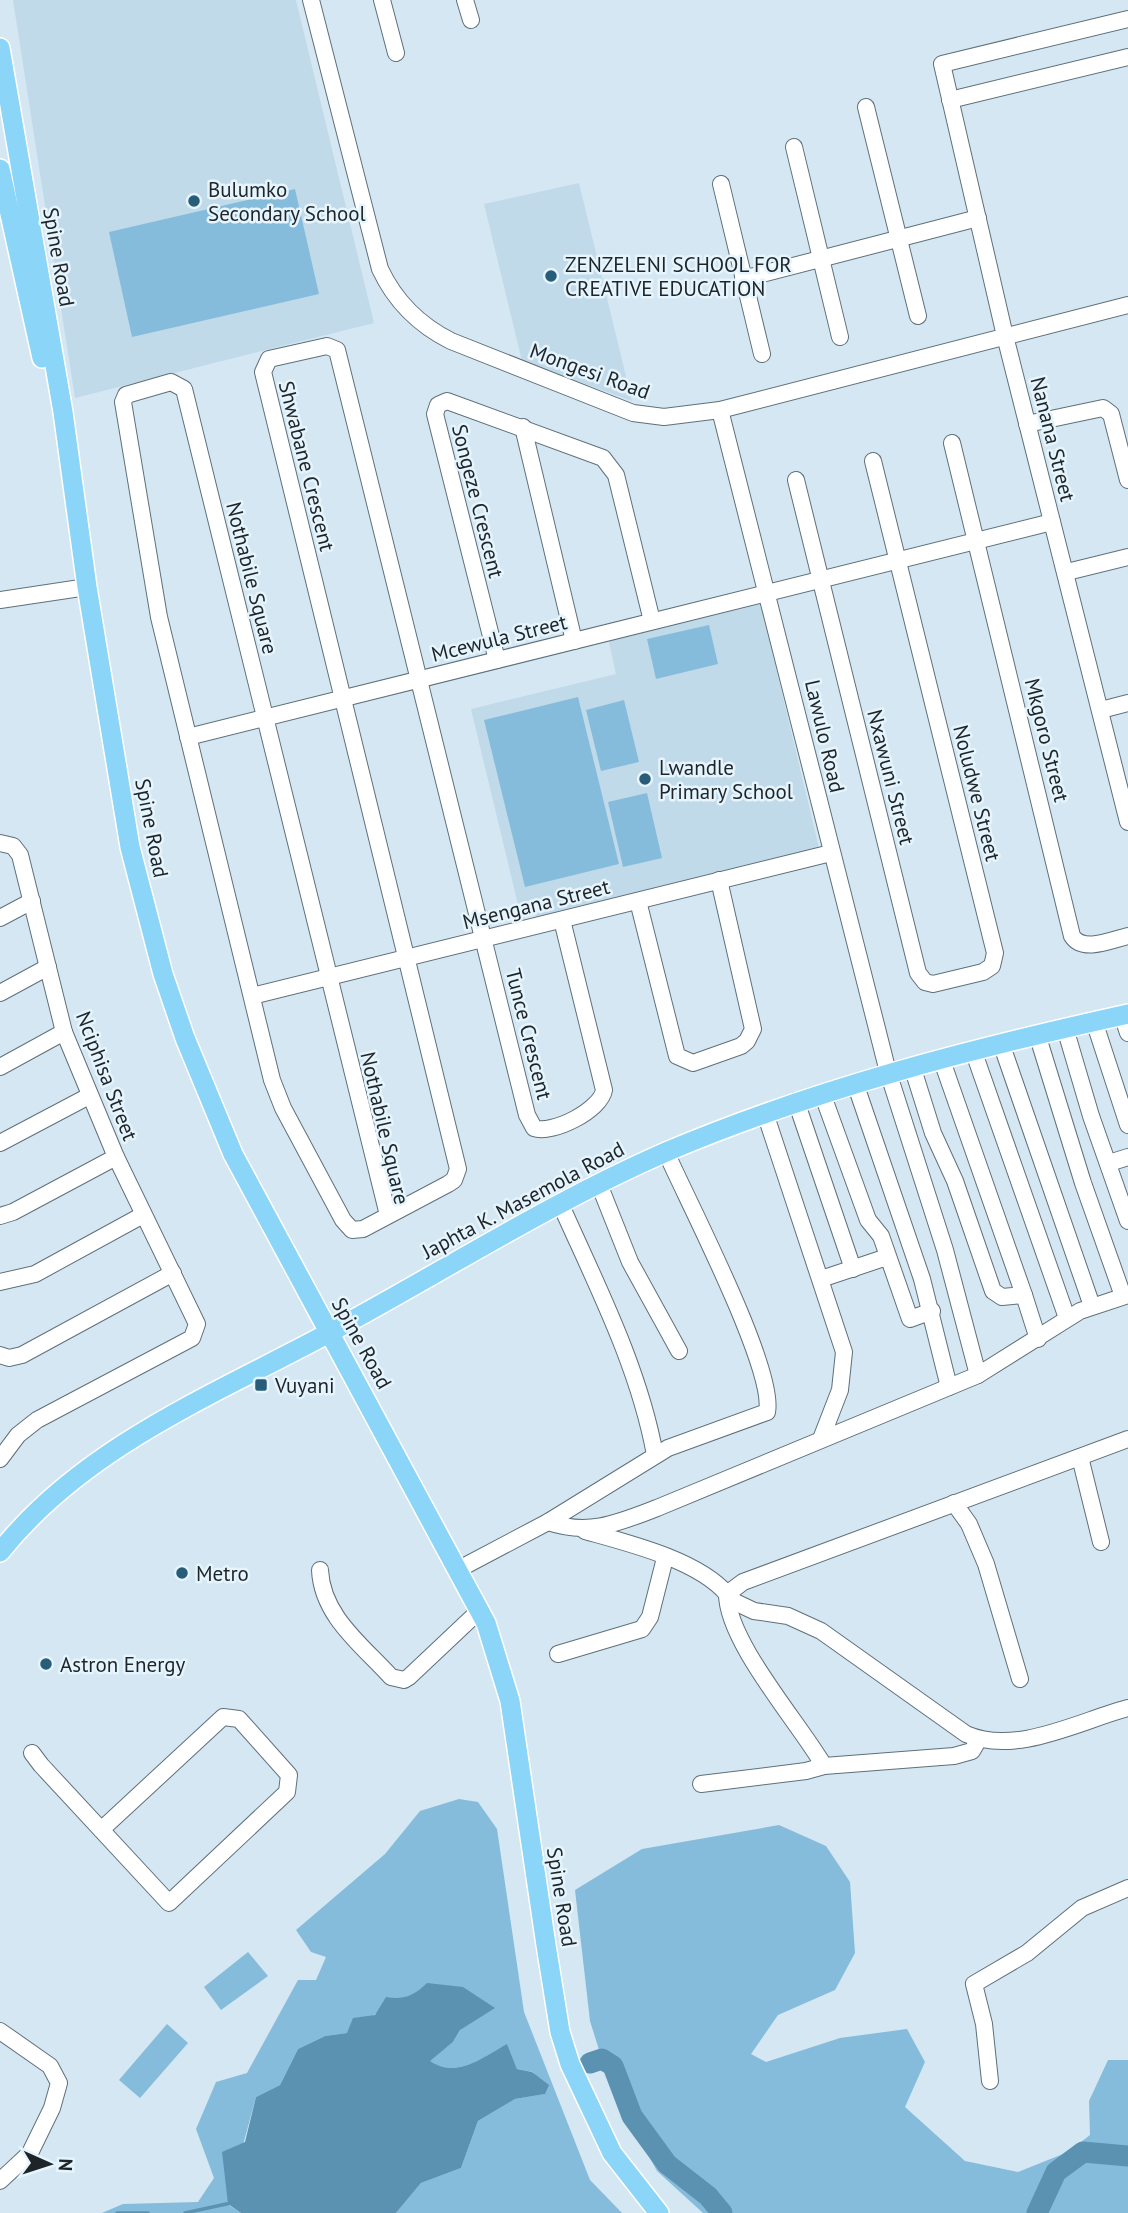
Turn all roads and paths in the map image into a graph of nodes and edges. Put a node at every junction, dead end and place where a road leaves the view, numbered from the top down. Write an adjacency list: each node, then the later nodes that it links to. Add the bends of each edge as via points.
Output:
1 (311, 0): 23 (street, Mongesi Road, via 380,269 416,318 451,341 625,411 664,417)
2 (382, 0): 7 (street)
3 (465, 0): 5 (street)
4 (1128, 19): 9 (street, Nanana Street, via 942,64)
5 (471, 20)
6 (0, 48): 28 (main road, Spine Road)
7 (396, 53)
8 (1128, 57): 9 (street)
9 (950, 100): 14 (street, Nanana Street)
10 (866, 107): 15 (street)
11 (794, 148): 16 (street)
12 (0, 169): 28 (main road, Spine Road)
13 (720, 184): 17 (street)
14 (978, 218): 15 (street); 20 (street, Nanana Street)
15 (898, 239): 16 (street); 19 (street)
16 (822, 259): 17 (street); 21 (street)
17 (743, 279): 22 (street)
18 (1128, 305): 20 (street, Mongesi Road)
19 (918, 316)
20 (1005, 336): 23 (street, Mongesi Road); 24 (street, Nanana Street)
21 (841, 337)
22 (762, 354)
23 (720, 410): 38 (street, Lawulo Road)
24 (1027, 424): 30 (street, via 1103,408 1111,414); 31 (street, Nanana Street)
25 (523, 427): 40 (street, Songeze Crescent, via 603,458 611,466); 41 (street); 42 (street, Songeze Crescent, via 454,401 438,405 435,414)
26 (952, 443): 32 (street)
27 (873, 461): 34 (street)
28 (70, 474): 37 (main road, Spine Road)
29 (796, 480): 36 (street)
30 (1128, 480)
31 (1052, 522): 32 (street, Mcewula Street); 35 (street, Nanana Street)
32 (976, 541): 34 (street, Mcewula Street); 57 (street, Mkgoro Street, via 1072,936 1081,945)
33 (1128, 557): 35 (street)
34 (897, 561): 36 (street, Mcewula Street); 62 (street, Noludwe Street, via 995,957 992,966 982,972)
35 (1067, 572): 46 (street, Nanana Street)
36 (820, 580): 38 (street, Mcewula Street); 62 (street, Nxawuni Street, via 918,973)
37 (87, 587): 39 (street); 103 (main road, Spine Road, via 130,847 163,974 233,1154)
38 (768, 593): 40 (street, Mcewula Street); 51 (street, Lawulo Road)
39 (0, 600)
40 (652, 621): 41 (street, Mcewula Street)
41 (574, 641): 42 (street, Mcewula Street)
42 (497, 660): 43 (street, Mcewula Street)
43 (419, 678): 44 (street, Mcewula Street); 44 (street, Shwabane Crescent, via 337,350 327,346 269,359 262,372); 58 (street, Shwabane Crescent)
44 (343, 698): 47 (street, Mcewula Street); 59 (street, Shwabane Crescent)
45 (1128, 703): 46 (street)
46 (1101, 710): 49 (street, Nanana Street)
47 (264, 717): 48 (street, Mcewula Street); 48 (street, Nothabile Square, via 184,389 171,382 134,390 123,402 150,579); 61 (street, Nothabile Square)
48 (188, 737): 64 (street, Nothabile Square)
49 (1128, 822)
50 (0, 844): 53 (street, Nciphisa Street, via 13,846 20,855)
51 (831, 853): 52 (street, Msengana Street); 75 (street, Lawulo Road)
52 (719, 880): 54 (street, Msengana Street); 54 (street, via 753,1029 741,1046 693,1063 677,1056)
53 (32, 901): 55 (street); 60 (street, Nciphisa Street)
54 (638, 901): 56 (street, Msengana Street)
55 (0, 918)
56 (562, 920): 58 (street, Msengana Street); 58 (street, Tunce Crescent, via 604,1090 595,1108 550,1130 534,1128 527,1115)
57 (1128, 936)
58 (484, 939): 59 (street, Msengana Street)
59 (406, 957): 61 (street, Msengana Street); 90 (street, Shwabane Crescent, via 458,1169 448,1184)
60 (48, 967): 63 (street); 68 (street, Nciphisa Street)
61 (328, 977): 64 (street, Msengana Street); 90 (street, Nothabile Square)
62 (925, 982)
63 (0, 993)
64 (252, 996): 90 (street, Nothabile Square, via 278,1095 343,1220 356,1230)
65 (1126, 1020): 66 (main road, Japhta K. Masemola Road)
66 (1094, 1021): 67 (main road, Japhta K. Masemola Road); 81 (street)
67 (1065, 1028): 69 (main road, Japhta K. Masemola Road); 86 (street)
68 (64, 1032): 74 (street); 78 (street, Nciphisa Street)
69 (1037, 1034): 70 (main road, Japhta K. Masemola Road); 99 (street, via 1083,1183)
70 (1000, 1043): 71 (main road, Japhta K. Masemola Road); 100 (street)
71 (974, 1049): 72 (main road, Japhta K. Masemola Road); 102 (street)
72 (941, 1058): 73 (main road, Japhta K. Masemola Road); 98 (street)
73 (912, 1066): 75 (main road, Japhta K. Masemola Road); 98 (street, via 993,1292 1002,1297)
74 (0, 1067)
75 (888, 1072): 76 (main road, Japhta K. Masemola Road); 107 (street, Lawulo Road, via 945,1250)
76 (855, 1083): 77 (main road, Japhta K. Masemola Road); 101 (street)
77 (821, 1093): 79 (main road, Japhta K. Masemola Road); 93 (street, via 868,1220 881,1236)
78 (89, 1096): 82 (street); 84 (street, Nciphisa Street)
79 (796, 1101): 80 (main road, Japhta K. Masemola Road); 94 (street)
80 (765, 1113): 83 (main road, Japhta K. Masemola Road); 96 (street)
81 (1128, 1125)
82 (0, 1143)
83 (666, 1152): 87 (main road, Japhta K. Masemola Road); 111 (street, via 736,1303 768,1408 759,1417)
84 (116, 1157): 89 (street, Nciphisa Street); 91 (street)
85 (1128, 1157): 86 (street)
86 (1109, 1163): 92 (street)
87 (599, 1184): 88 (main road, Japhta K. Masemola Road); 105 (street, via 631,1262)
88 (560, 1203): 103 (main road, Japhta K. Masemola Road); 111 (street, via 640,1395)
89 (143, 1215): 95 (street, Nciphisa Street); 97 (street, via 36,1274)
90 (387, 1215)
91 (0, 1216)
92 (1128, 1221)
93 (887, 1257): 94 (street); 101 (street, via 911,1319)
94 (852, 1269): 96 (street)
95 (173, 1273): 106 (street, via 22,1355); 113 (street, Nciphisa Street, via 197,1324 192,1338 37,1420)
96 (821, 1279): 109 (street, via 841,1338 845,1366)
97 (0, 1282)
98 (1024, 1296): 104 (street)
99 (1126, 1296): 100 (street)
100 (1091, 1306): 102 (street)
101 (932, 1311): 108 (street)
102 (1067, 1318): 104 (street)
103 (330, 1332): 118 (main road, Japhta K. Masemola Road, via 108,1452 57,1491); 120 (main road, Spine Road)
104 (1038, 1339): 107 (street)
105 (679, 1351)
106 (0, 1355)
107 (978, 1375): 108 (street)
108 (949, 1387): 109 (street)
109 (821, 1439): 116 (street, via 657,1508)
110 (1128, 1439): 112 (street)
111 (655, 1455): 115 (street)
112 (1080, 1457): 114 (street); 117 (street)
113 (0, 1459)
114 (954, 1503): 122 (street, via 743,1582); 125 (street, via 969,1524 986,1564)
115 (548, 1522): 116 (street); 120 (street)
116 (580, 1530): 119 (street)
117 (1101, 1542)
118 (0, 1552)
119 (665, 1558): 122 (street, via 716,1581); 124 (street, via 650,1617 642,1629)
120 (459, 1569): 123 (main road, Spine Road)
121 (320, 1570): 123 (street, via 325,1601 336,1617 397,1680 409,1677)
122 (727, 1594): 127 (street, via 754,1611 788,1616 821,1631); 129 (street, via 727,1606 749,1651)
123 (480, 1610): 136 (main road, Spine Road, via 510,1701 560,2032 612,2153)
124 (558, 1654)
125 (1020, 1679)
126 (1128, 1708): 127 (street, via 1045,1734)
127 (979, 1739): 129 (street, via 972,1751 954,1756)
128 (33, 1753): 131 (street)
129 (824, 1766): 130 (street)
130 (701, 1784)
131 (101, 1830): 131 (street, via 169,1903 287,1792 289,1774 239,1720 223,1717)
132 (1128, 1888): 134 (street, via 1082,1908 1027,1953 974,1984)
133 (0, 2031): 135 (street, via 42,2059 59,2082 30,2153)
134 (990, 2081)
135 (0, 2181)
136 (659, 2213)

